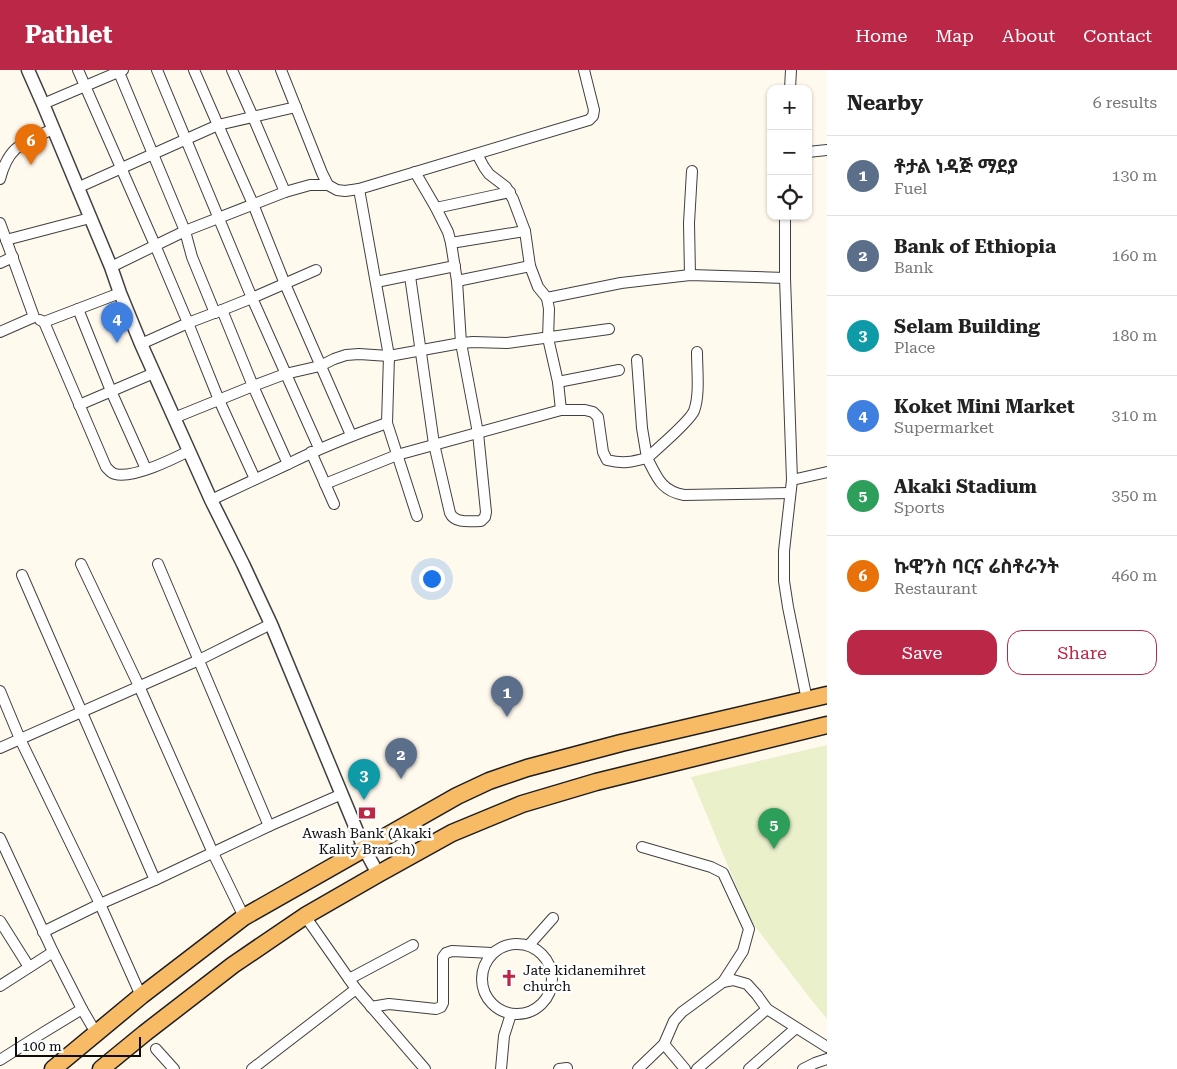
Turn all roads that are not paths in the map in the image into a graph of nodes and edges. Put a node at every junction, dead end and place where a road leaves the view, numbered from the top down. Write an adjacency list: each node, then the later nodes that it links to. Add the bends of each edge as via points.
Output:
1 (28, 70): 12 (street)
2 (78, 70): 11 (street)
3 (157, 70): 17 (street)
4 (194, 70): 15 (street)
5 (232, 70): 14 (street)
6 (282, 70): 13 (street)
7 (584, 70): 21 (street, via 594,110 589,120)
8 (791, 70): 10 (street)
9 (120, 71): 11 (street); 20 (street)
10 (790, 85)
11 (85, 86): 12 (street); 22 (street)
12 (43, 104): 16 (street)
13 (296, 107): 14 (street); 26 (street)
14 (253, 116): 15 (street); 29 (street)
15 (218, 125): 17 (street); 31 (street)
16 (53, 129): 25 (street, via 15,149 4,164); 27 (street)
17 (186, 139): 20 (street); 33 (street)
18 (827, 150): 19 (street)
19 (812, 152)
20 (154, 154): 22 (street); 37 (street)
21 (477, 154): 24 (street); 30 (street, via 489,174)
22 (122, 168): 27 (street); 41 (street)
23 (692, 171): 48 (street)
24 (415, 172): 28 (street); 32 (street)
25 (0, 178)
26 (328, 185): 28 (street, via 345,191); 29 (street, via 310,185)
27 (77, 188): 34 (street)
28 (359, 188): 52 (street)
29 (285, 192): 31 (street)
30 (510, 192): 32 (street); 38 (street)
31 (253, 204): 33 (street); 53 (street)
32 (436, 208): 40 (street)
33 (218, 217): 37 (street); 55 (street)
34 (90, 218): 39 (street); 46 (street)
35 (785, 220): 50 (street)
36 (0, 223): 39 (street)
37 (185, 231): 41 (street); 58 (street, via 192,257)
38 (525, 231): 40 (street); 45 (street)
39 (6, 240): 42 (street)
40 (451, 243): 44 (street)
41 (155, 245): 46 (street); 60 (street)
42 (13, 257): 43 (street); 59 (street)
43 (0, 263)
44 (455, 266): 49 (street); 51 (street)
45 (530, 266): 51 (street); 56 (street)
46 (111, 267): 54 (street)
47 (316, 270): 53 (street)
48 (690, 275): 50 (street); 56 (street, via 621,283)
49 (410, 276): 52 (street); 66 (street)
50 (785, 278): 93 (street)
51 (457, 281): 64 (street)
52 (376, 282): 68 (street)
53 (285, 284): 55 (street); 70 (street)
54 (120, 293): 57 (street); 65 (street)
55 (252, 298): 58 (street); 73 (street)
56 (546, 298): 63 (street)
57 (78, 309): 59 (street); 76 (street)
58 (218, 311): 60 (street); 75 (street)
59 (39, 320): 62 (street); 78 (street)
60 (188, 323): 65 (street); 77 (street)
61 (609, 329): 63 (street)
62 (0, 332)
63 (548, 338): 64 (street, via 507,343); 74 (street)
64 (461, 343): 66 (street); 82 (street)
65 (141, 344): 72 (street)
66 (421, 350): 68 (street); 84 (street)
67 (697, 352): 88 (street, via 693,413)
68 (389, 356): 70 (street, via 346,355); 81 (street)
69 (637, 360): 88 (street)
70 (320, 366): 73 (street); 83 (street)
71 (619, 370): 74 (street)
72 (154, 373): 76 (street); 80 (street)
73 (285, 374): 75 (street); 85 (street)
74 (558, 382): 79 (street)
75 (253, 386): 77 (street); 89 (street)
76 (112, 391): 78 (street); 90 (street)
77 (219, 400): 80 (street); 92 (street)
78 (79, 405): 90 (street, via 111,473 124,475)
79 (561, 410): 82 (street); 88 (street, via 593,412 598,418 607,460 626,463)
80 (174, 418): 86 (street)
81 (387, 423): 83 (street); 87 (street)
82 (478, 433): 84 (street); 84 (street, via 486,512 481,521 452,518)
83 (351, 435): 85 (street)
84 (434, 444): 87 (street)
85 (315, 450): 89 (street); 94 (street)
86 (189, 451): 90 (street); 96 (street)
87 (397, 455): 94 (street); 98 (street)
88 (647, 458): 95 (street, via 659,480 675,493)
89 (288, 464): 92 (street)
90 (146, 470)
91 (827, 472): 93 (street)
92 (255, 479): 96 (street)
93 (792, 480): 95 (street)
94 (325, 484): 97 (street)
95 (790, 493): 107 (street, via 784,581)
96 (211, 500): 102 (street)
97 (334, 504)
98 (417, 516)
99 (81, 564): 104 (street)
100 (158, 564): 103 (street)
101 (22, 575): 108 (street)
102 (271, 624): 103 (street); 112 (street)
103 (199, 660): 104 (street); 113 (street)
104 (139, 686): 108 (street); 117 (street)
105 (0, 691): 110 (street)
106 (827, 695): 107 (main road)
107 (807, 700): 116 (main road, via 527,768 457,796)
108 (81, 712): 110 (street); 119 (street)
109 (827, 725): 118 (main road, via 596,782 522,804 452,833)
110 (20, 739): 111 (street); 120 (street)
111 (0, 748)
112 (342, 794): 113 (street); 116 (street)
113 (269, 826): 117 (street)
114 (0, 838): 125 (street)
115 (642, 847): 132 (street, via 723,873 748,928 743,951)
116 (364, 848): 118 (street); 122 (main road)
117 (213, 852): 119 (street); 122 (street)
118 (378, 874): 121 (main road)
119 (155, 880): 120 (street)
120 (100, 904): 125 (street); 135 (street)
121 (305, 916): 131 (street); 148 (main road, via 232,965)
122 (244, 917): 135 (main road)
123 (553, 918): 127 (street)
124 (0, 921): 130 (street)
125 (43, 932): 128 (street)
126 (412, 945): 131 (street)
127 (529, 945): 129 (street, via 516,943); 139 (street, via 548,962 551,988 546,1000 536,1009 524,1014)
128 (53, 952): 130 (street); 137 (street)
129 (492, 953): 136 (street, via 446,953 443,958 442,1008 389,1004); 139 (street, via 484,963 482,989 498,1010)
130 (29, 967): 133 (street)
131 (349, 979): 134 (street)
132 (723, 982): 138 (street, via 733,980 746,984); 142 (street, via 682,1012 674,1021)
133 (1, 983)
134 (356, 990): 136 (street); 150 (street)
135 (141, 996): 141 (main road)
136 (371, 1007): 151 (street)
137 (82, 1009): 141 (street); 146 (street)
138 (767, 1009): 140 (street); 155 (street)
139 (511, 1014): 152 (street, via 504,1036)
140 (796, 1028): 143 (street); 156 (street)
141 (96, 1033): 147 (main road)
142 (664, 1044): 153 (street); 154 (street)
143 (827, 1048)
144 (156, 1049): 149 (street)
145 (827, 1059): 157 (street)
146 (0, 1060)
147 (53, 1069)
148 (101, 1069)
149 (174, 1069)
150 (252, 1069)
151 (425, 1069)
152 (501, 1069)
153 (638, 1069)
154 (685, 1069)
155 (698, 1069)
156 (749, 1069)
157 (802, 1069)

